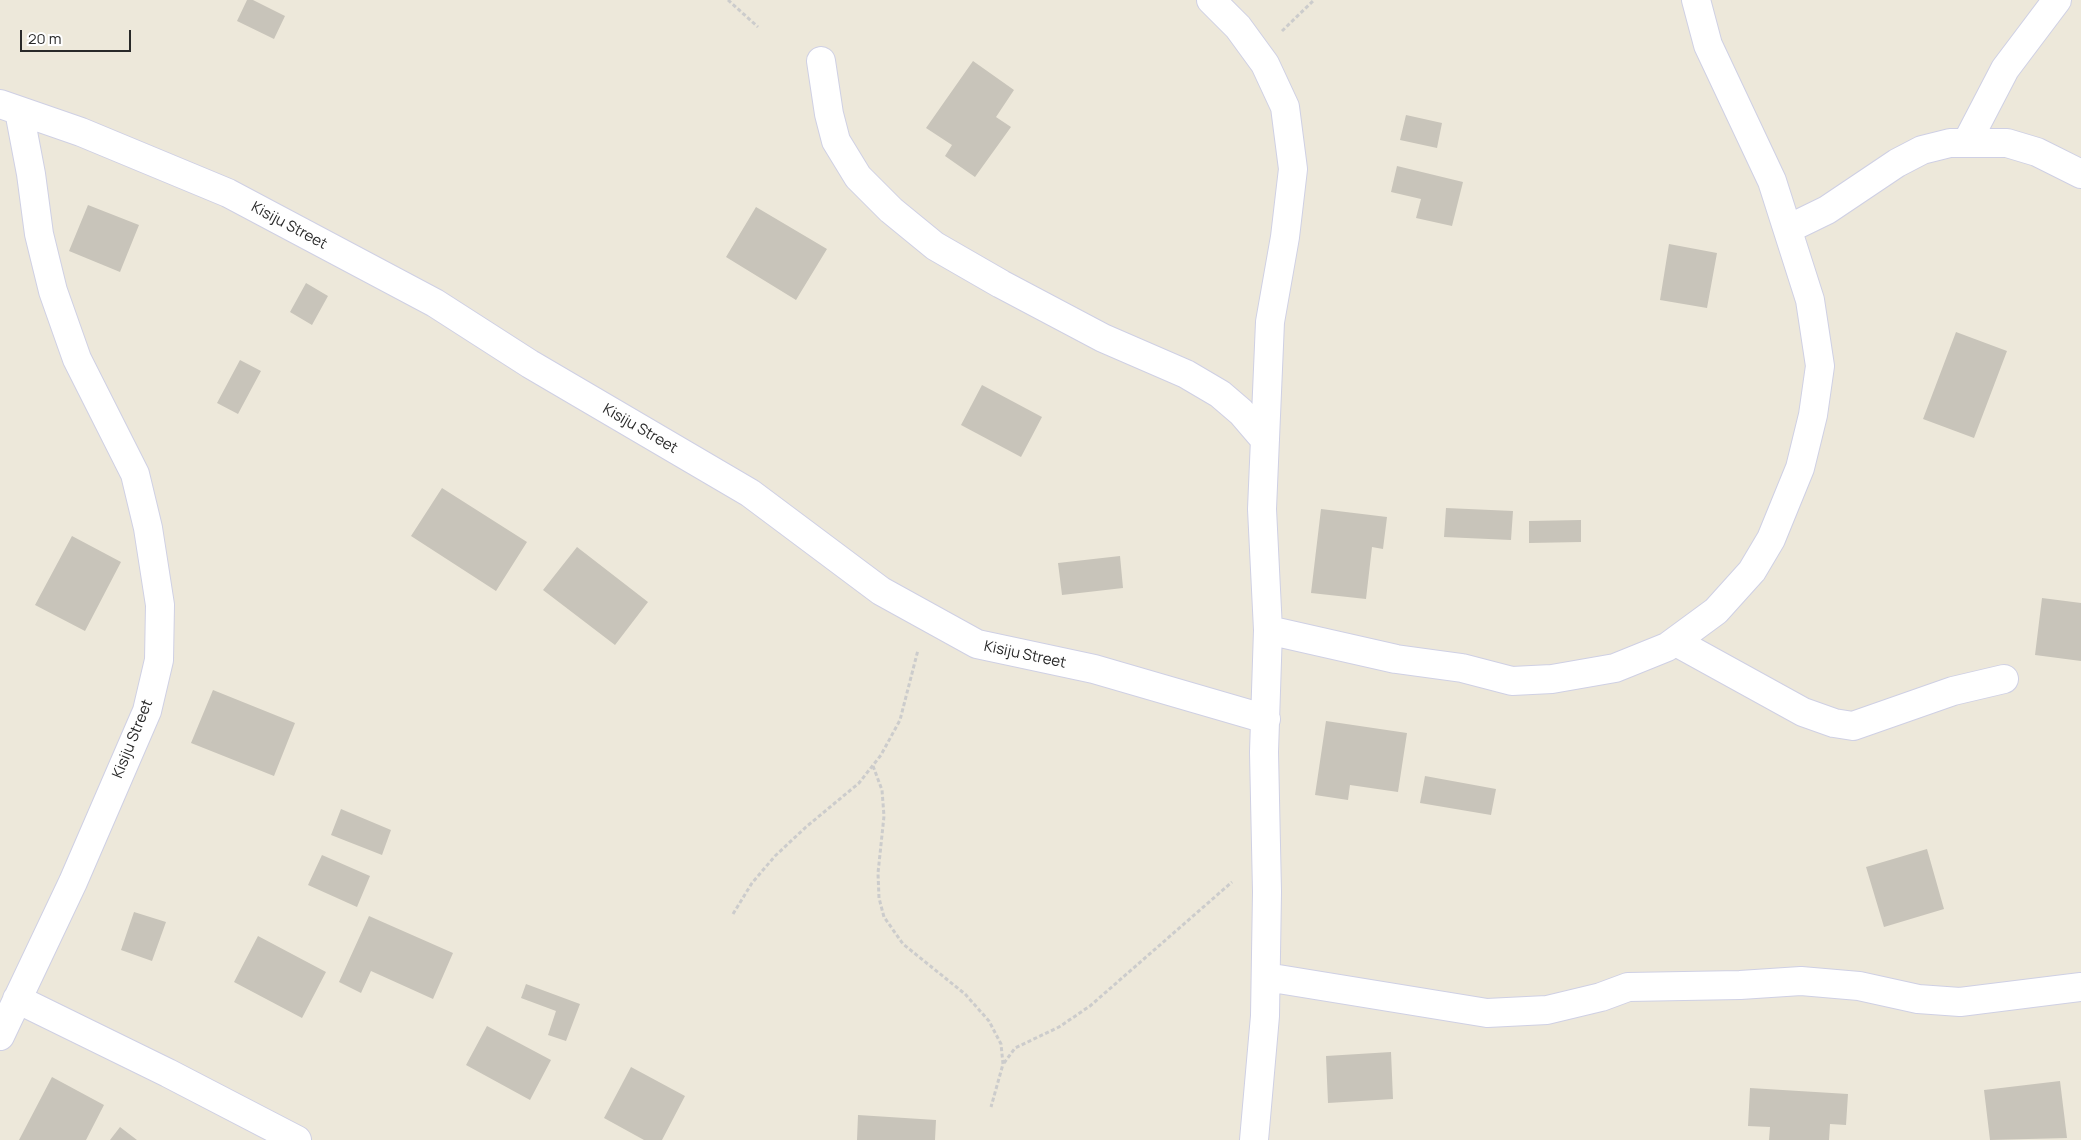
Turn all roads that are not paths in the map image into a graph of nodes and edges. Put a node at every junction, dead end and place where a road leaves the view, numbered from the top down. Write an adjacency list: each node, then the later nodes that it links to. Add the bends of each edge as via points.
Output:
1 (1211, 0): 9 (street, via 1238,27 1265,64 1285,107 1293,169 1270,322)
2 (1696, 0): 8 (street, via 1708,45 1772,181)
3 (2057, 0): 6 (street, via 2005,69)
4 (821, 61): 9 (street, via 836,142 858,177 891,210 935,246 976,270 1103,338 1186,374 1220,394)
5 (10, 108): 13 (street, Kisiju Street, via 81,132 228,193 435,303 530,364 750,493 881,591 976,644 1094,669); 16 (street, Kisiju Street, via 31,174 39,234 53,291 77,359 135,474 148,528 160,605 159,660 147,711 73,882)
6 (1967, 142): 7 (street, via 2007,143 2037,152); 8 (street, via 1950,142 1922,150 1827,210)
7 (2081, 174)
8 (1788, 229): 11 (street, via 1810,300 1820,366 1813,416 1800,468 1771,539 1752,571 1716,611)
9 (1265, 440): 10 (street, via 1262,509)
10 (1268, 630): 11 (street, via 1512,681 1552,679 1615,668); 13 (street)
11 (1676, 642): 12 (street, via 1803,712 1854,726 1953,692)
12 (2004, 679)
13 (1266, 719): 14 (street)
14 (1266, 977): 15 (street, via 1487,1013 1547,1010 1628,987 1801,981 1859,986 1918,998 1960,1002); 19 (street)
15 (2081, 988)
16 (17, 999): 17 (street, Kisiju Street); 18 (street)
17 (1, 1031)
18 (297, 1140)
19 (1254, 1140)

